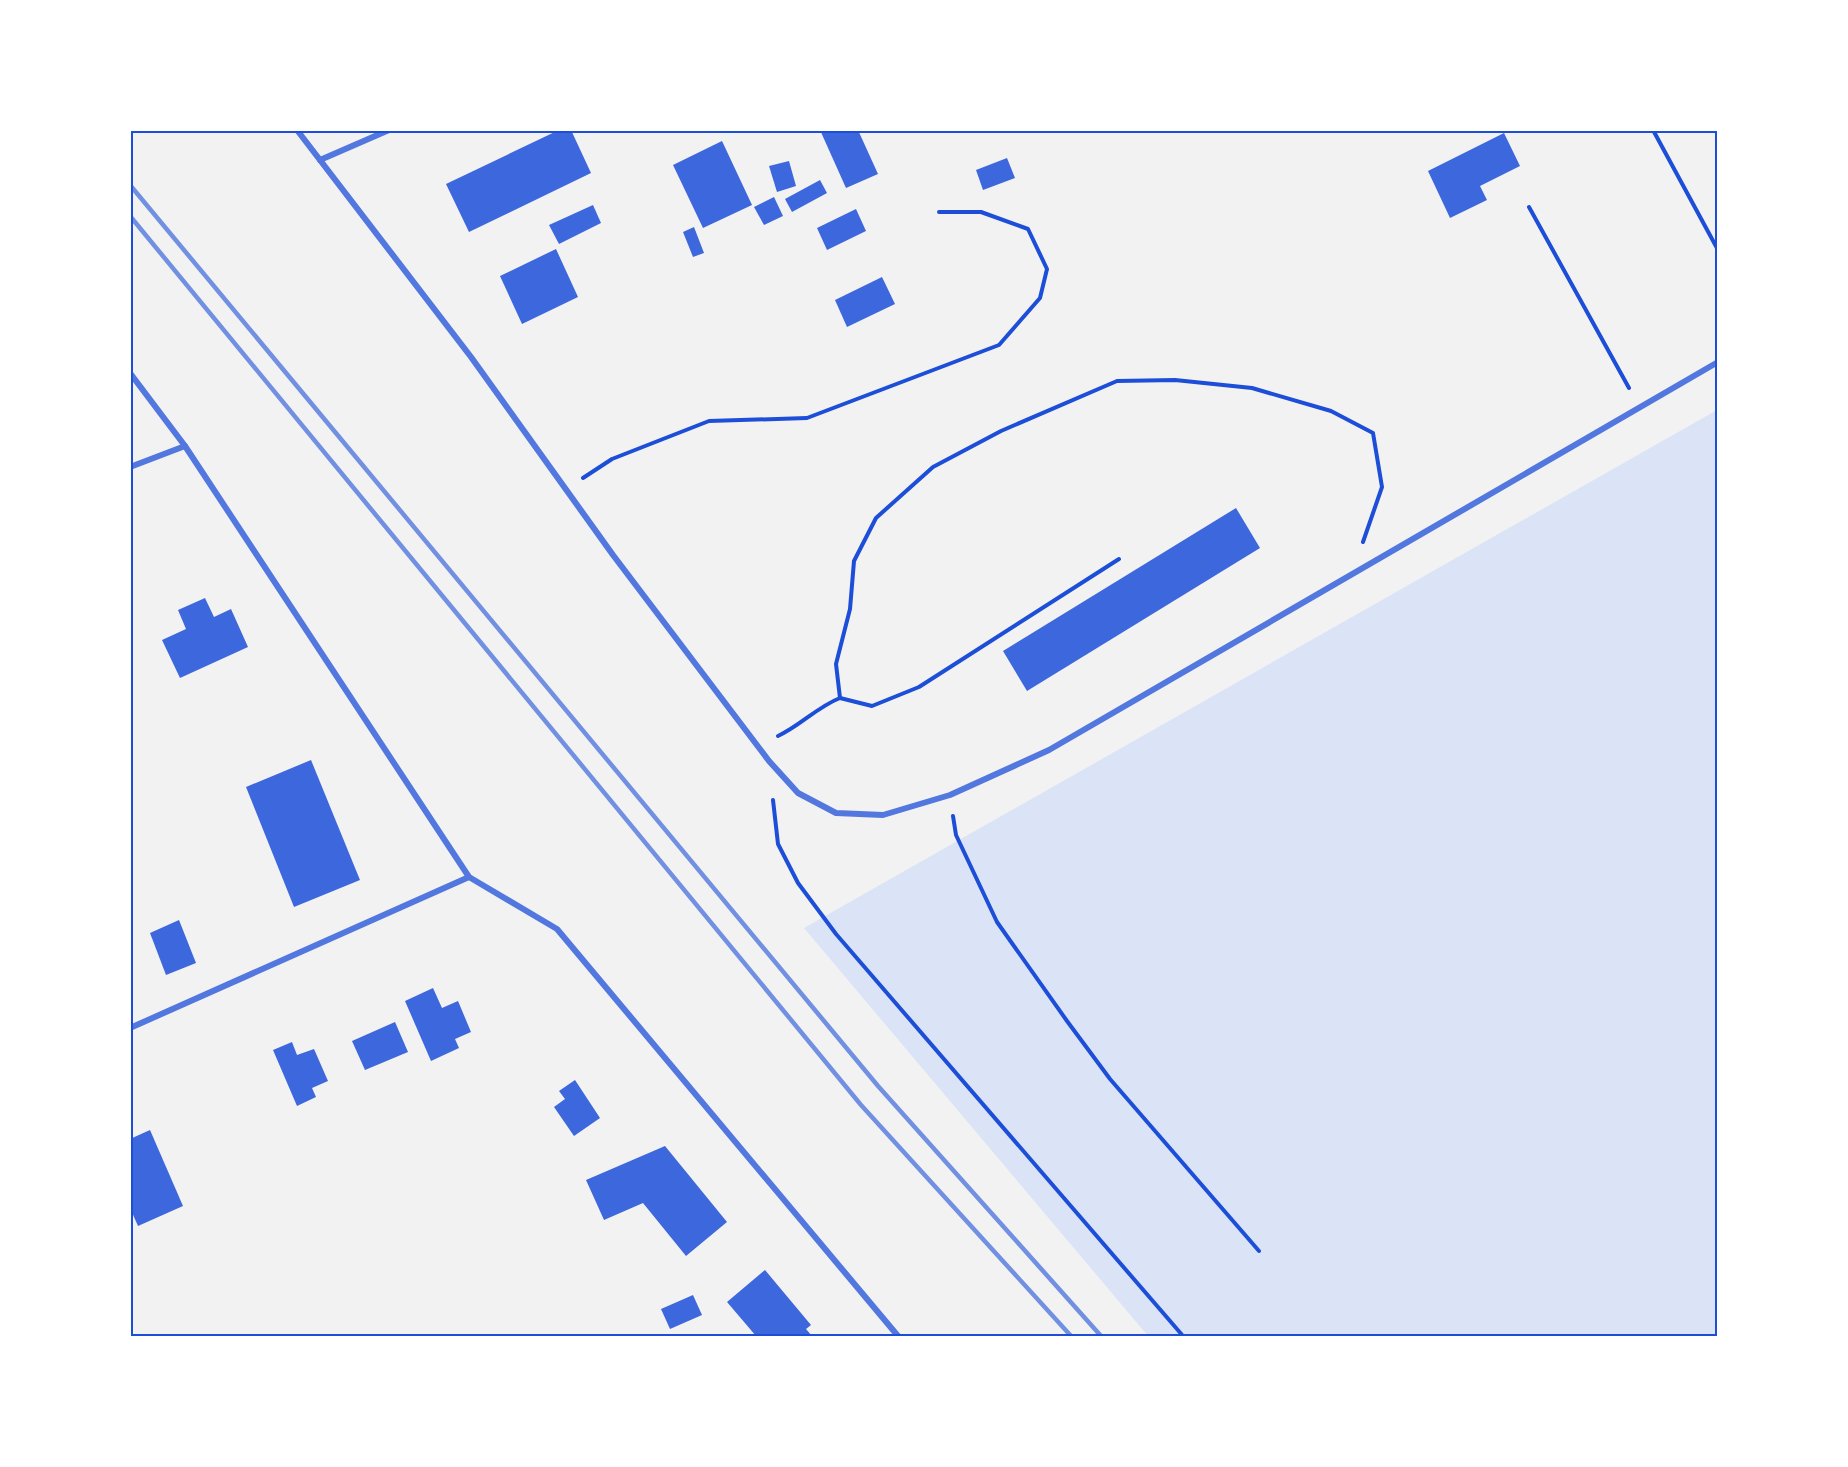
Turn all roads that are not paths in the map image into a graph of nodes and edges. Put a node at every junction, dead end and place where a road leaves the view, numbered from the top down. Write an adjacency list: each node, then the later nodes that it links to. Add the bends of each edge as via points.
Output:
1 (297, 130): 3 (street)
2 (389, 130): 3 (street)
3 (320, 160): 4 (street, via 471,357 769,762 798,793 836,813 883,815 950,795 1049,750)
4 (1718, 362)
5 (130, 373): 6 (street)
6 (185, 446): 7 (street); 8 (street)
7 (130, 467)
8 (469, 877): 9 (street); 10 (street, via 557,929)
9 (130, 1028)
10 (898, 1336)

